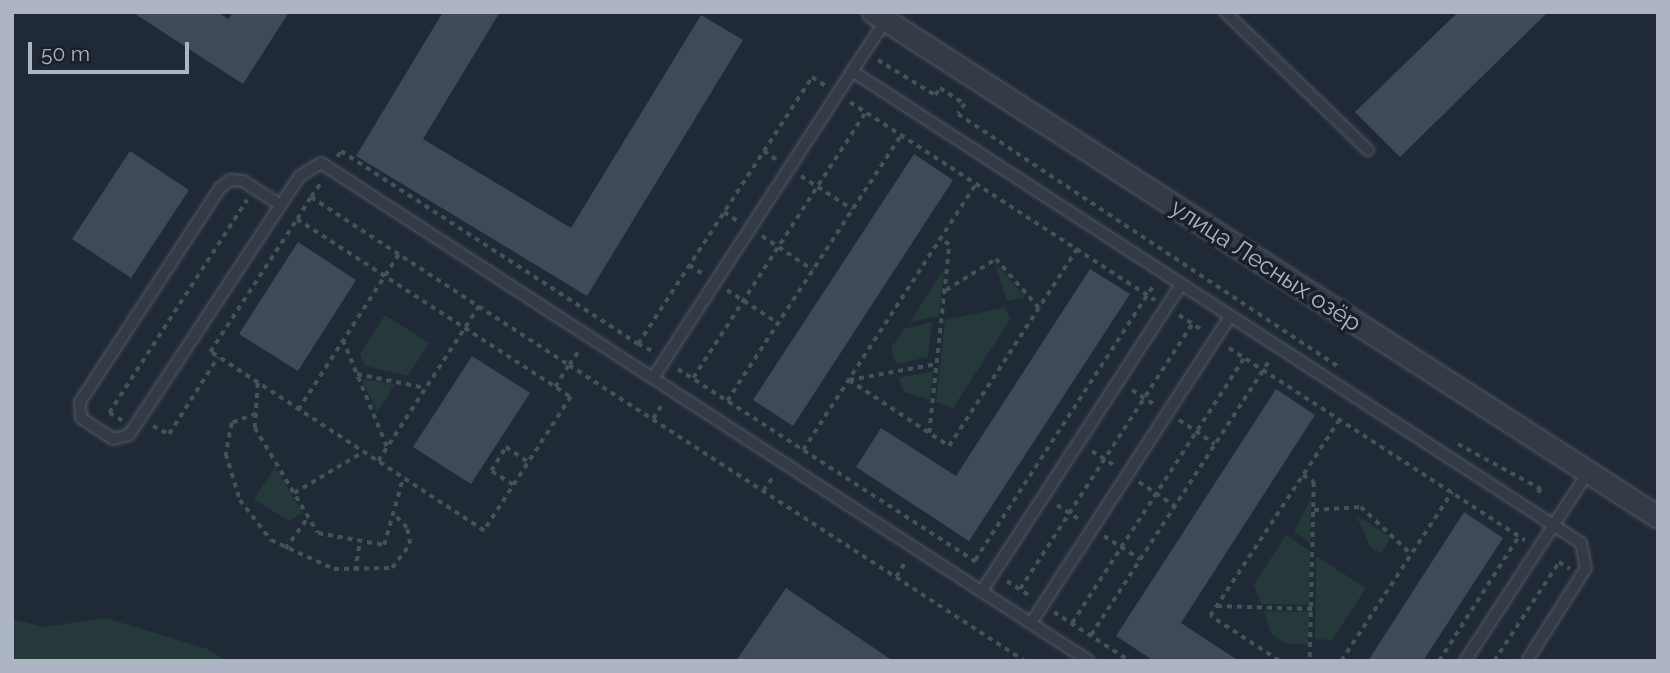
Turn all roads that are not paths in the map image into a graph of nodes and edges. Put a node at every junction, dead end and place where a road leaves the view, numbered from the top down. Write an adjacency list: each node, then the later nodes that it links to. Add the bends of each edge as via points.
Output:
1 (1225, 12): 4 (lane)
2 (879, 16): 3 (lane); 9 (street, улица Лесных озёр)
3 (852, 71): 6 (lane); 8 (lane)
4 (1368, 150)
5 (280, 205): 5 (lane, via 129,435 113,439 81,418 80,402 220,188 230,180 243,181); 8 (lane, via 313,163 328,166)
6 (1181, 284): 7 (lane); 12 (lane)
7 (1230, 316): 11 (lane); 13 (lane)
8 (653, 378): 12 (lane)
9 (1588, 472): 10 (street, улица Лесных озёр); 11 (lane)
10 (1658, 517)
11 (1553, 525): 15 (lane); 16 (lane, via 1587,552 1582,577)
12 (982, 591): 13 (lane)
13 (1031, 623): 14 (lane)
14 (1089, 661)
15 (1465, 661)
16 (1527, 661)

